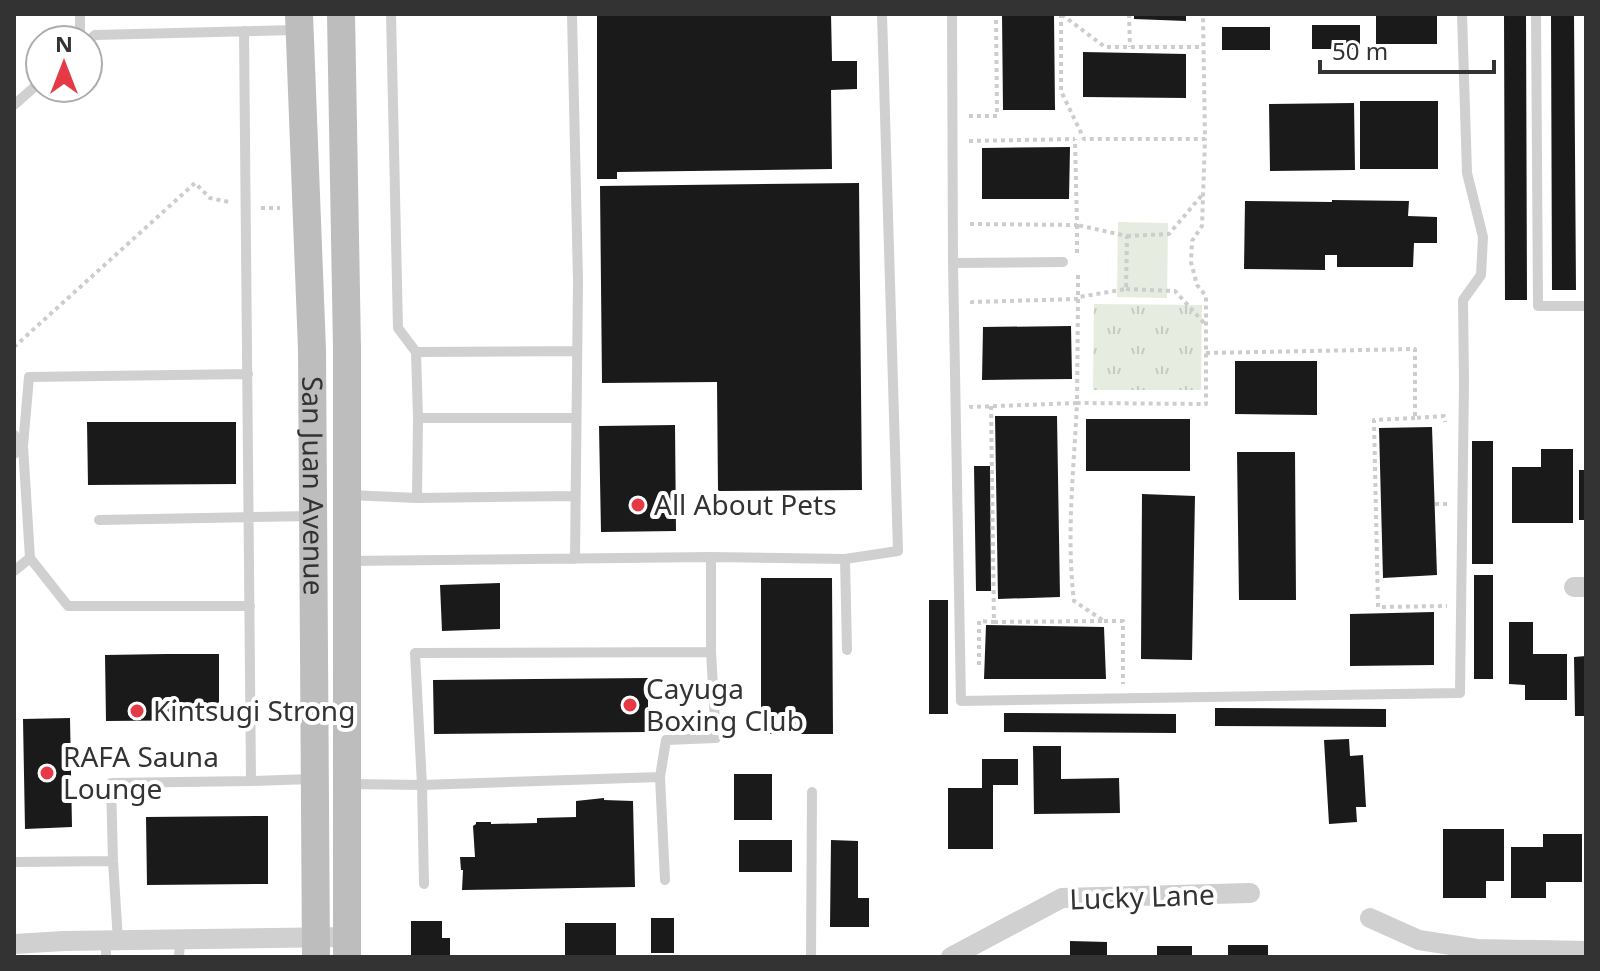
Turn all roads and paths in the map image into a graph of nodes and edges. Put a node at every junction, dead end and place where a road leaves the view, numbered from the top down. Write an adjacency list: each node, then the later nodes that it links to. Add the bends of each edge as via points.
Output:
1 (341, 14): 53 (main road, San Juan Avenue)
2 (391, 14): 40 (lane, via 398,328)
3 (572, 14): 39 (lane)
4 (882, 14): 64 (lane, via 898,551)
5 (952, 14): 31 (lane)
6 (996, 14): 7 (path); 19 (path, via 997,116)
7 (1002, 14)
8 (1054, 14): 9 (path)
9 (1061, 14): 17 (path, via 1105,47); 22 (path, via 1061,91)
10 (1129, 14): 17 (path)
11 (1203, 14): 18 (path)
12 (1462, 14): 31 (lane, via 1467,173 1483,237 1481,275 1463,300 1460,693 961,701)
13 (1536, 14): 34 (lane, via 1538,306)
14 (300, 22): 15 (lane); 38 (main road, San Juan Avenue)
15 (244, 31): 16 (lane); 25 (lane)
16 (104, 35)
17 (1130, 47): 18 (path)
18 (1203, 47): 23 (path)
19 (968, 116)
20 (969, 129): 21 (path, via 969,142)
21 (1075, 139): 22 (path); 28 (path)
22 (1084, 139): 23 (path)
23 (1205, 139): 24 (path)
24 (1203, 194): 29 (path, via 1169,234); 36 (path, via 1202,226 1192,241 1191,262 1206,296)
25 (246, 205): 26 (path); 37 (path, via 210,198 195,183); 42 (lane)
26 (291, 208)
27 (970, 212): 28 (path, via 970,226)
28 (1077, 225): 29 (path); 33 (path)
29 (1127, 236): 32 (path)
30 (1063, 262): 31 (lane)
31 (953, 263)
32 (1126, 289): 33 (path); 36 (path, via 1175,291)
33 (1078, 299): 35 (path, via 972,302); 44 (path)
34 (1586, 306)
35 (972, 317)
36 (1206, 325): 41 (path)
37 (14, 347)
38 (312, 350): 53 (main road, via 329,367 330,454); 59 (main road, San Juan Avenue)
39 (577, 351): 40 (lane); 47 (lane)
40 (416, 352): 46 (lane)
41 (1206, 353): 44 (path, via 1206,404); 48 (path, via 1415,349)
42 (248, 374): 51 (lane, via 29,377); 58 (lane)
43 (971, 392): 45 (path, via 971,407)
44 (1077, 403): 45 (path); 70 (path, via 1074,601)
45 (991, 406): 71 (path)
46 (418, 418): 47 (lane); 55 (lane)
47 (576, 418): 54 (lane)
48 (1415, 418): 49 (path, via 1444,416); 68 (path, via 1374,420 1378,607)
49 (1445, 431)
50 (14, 435): 51 (lane)
51 (23, 446): 52 (lane); 62 (lane)
52 (14, 454)
53 (346, 495): 55 (lane); 65 (main road, San Juan Avenue); 69 (main road, via 332,507 331,575)
54 (575, 496): 55 (lane); 63 (lane)
55 (417, 498)
56 (1435, 504): 57 (path)
57 (1447, 504)
58 (249, 516): 59 (lane); 60 (lane); 67 (lane)
59 (312, 516): 69 (main road, San Juan Avenue)
60 (99, 520)
61 (711, 557): 63 (lane); 64 (lane); 73 (lane)
62 (30, 558): 66 (lane); 67 (lane, via 68,606)
63 (575, 559): 65 (lane)
64 (845, 559): 72 (lane)
65 (346, 561): 79 (main road, San Juan Avenue)
66 (14, 571)
67 (250, 606): 78 (lane)
68 (1448, 606)
69 (314, 609): 77 (main road, San Juan Avenue)
70 (1104, 621): 71 (path); 75 (path, via 1123,621)
71 (994, 622): 74 (path, via 979,621)
72 (847, 650)
73 (711, 652): 76 (lane, via 716,738 666,740); 80 (lane, via 415,653)
74 (979, 674)
75 (1124, 686)
76 (660, 777): 80 (lane); 84 (lane)
77 (314, 779): 78 (lane); 89 (main road, San Juan Avenue)
78 (251, 781): 82 (lane, via 111,783)
79 (347, 784): 80 (lane); 90 (main road, San Juan Avenue)
80 (422, 785): 85 (lane)
81 (812, 792): 94 (lane)
82 (113, 861): 83 (lane); 88 (lane)
83 (14, 862)
84 (665, 880)
85 (424, 884)
86 (1250, 893): 95 (street, Lucky Lane, via 1062,898)
87 (1370, 918): 93 (street, via 1419,940 1477,949)
88 (110, 946): 91 (street); 92 (street)
89 (315, 947): 90 (street); 92 (street)
90 (347, 947)
91 (19, 948)
92 (179, 949)
93 (1586, 951)
94 (811, 957)
95 (951, 957)

